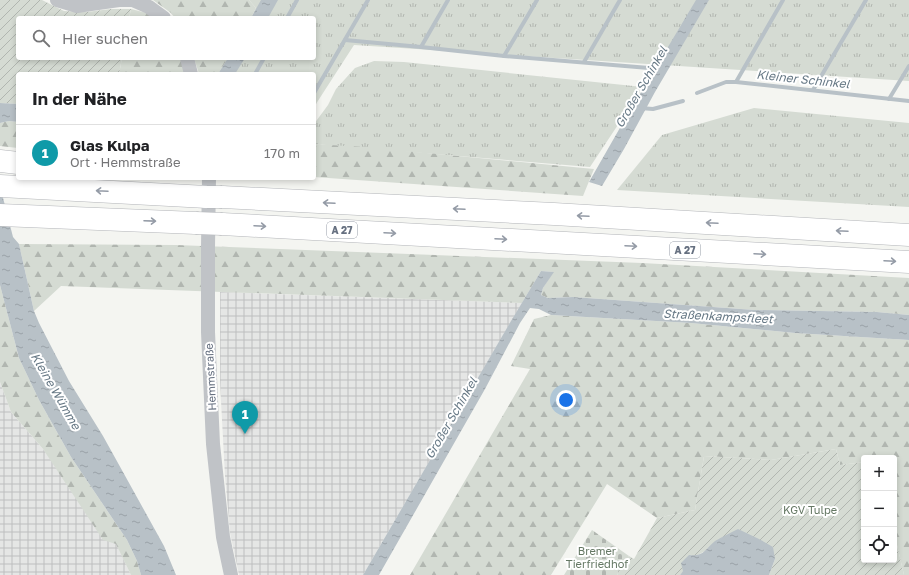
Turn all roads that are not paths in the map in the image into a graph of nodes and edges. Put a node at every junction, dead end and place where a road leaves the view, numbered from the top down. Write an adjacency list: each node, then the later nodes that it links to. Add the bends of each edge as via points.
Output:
1 (57, 0): 2 (street, via 77,6 133,0)
2 (161, 16)
3 (188, 60): 4 (street)
4 (190, 72)
5 (0, 160): 6 (highway)
6 (16, 163)
7 (125, 180): 9 (highway)
8 (0, 186): 9 (highway, one-way to 8)
9 (206, 192): 11 (highway, one-way to 9); 13 (street, Hemmstraße, via 213,444 223,537)
10 (6, 219): 12 (highway, A 27, one-way to 12, bridge, via 55,218 222,224)
11 (909, 235)
12 (909, 262)
13 (231, 575)

